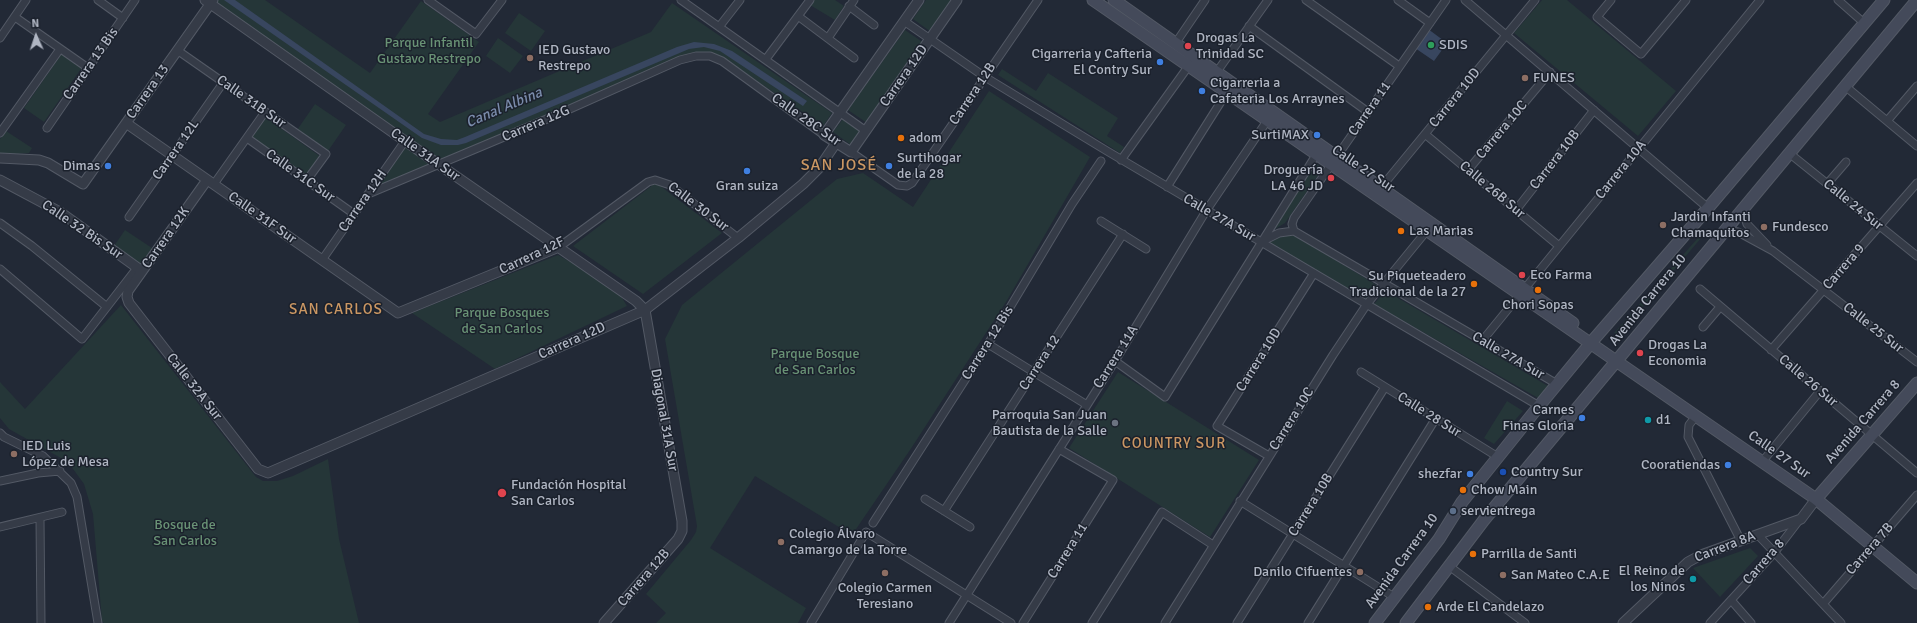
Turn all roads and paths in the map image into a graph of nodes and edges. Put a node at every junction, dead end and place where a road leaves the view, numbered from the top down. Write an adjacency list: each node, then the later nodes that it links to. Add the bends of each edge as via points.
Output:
1 (26, 0): 30 (street)
2 (98, 0): 31 (street)
3 (135, 0): 31 (street, Carrera 13 Bis)
4 (428, 0): 5 (street, via 476,34)
5 (502, 0)
6 (681, 0): 37 (street, Calle 28C Sur)
7 (740, 0): 37 (street)
8 (810, 0): 29 (street)
9 (919, 0): 32 (street)
10 (957, 0): 41 (street, Carrera 12D)
11 (1038, 0): 53 (street, Carrera 12B)
12 (1093, 0): 48 (main road, Calle 27 Sur)
13 (1114, 0): 42 (main road, Calle 27 Sur)
14 (1205, 0): 42 (street)
15 (1268, 0): 36 (street)
16 (1306, 0): 49 (street)
17 (1398, 0): 33 (street)
18 (1446, 0): 33 (street, Carrera 11)
19 (1465, 0): 38 (street)
20 (1535, 0): 38 (street, Carrera 10D)
21 (1611, 0): 22 (street, via 1597,17 1642,54)
22 (1686, 0)
23 (1838, 0): 34 (street)
24 (1884, 0): 34 (main road, Avenida Carrera 10)
25 (1917, 0): 55 (main road, Avenida Carrera 10)
26 (209, 1): 44 (street, Carrera 13); 71 (street, Calle 31A Sur)
27 (1757, 1): 74 (street, Carrera 10A)
28 (852, 3): 35 (street); 40 (street)
29 (798, 16): 40 (street); 47 (street)
30 (15, 17): 39 (street); 43 (street)
31 (123, 18): 50 (street, Carrera 13 Bis)
32 (904, 21): 41 (street, Calle 27A Sur); 60 (street)
33 (1430, 23): 49 (street, Carrera 11)
34 (1864, 23): 96 (main road, Avenida Carrera 10)
35 (874, 25)
36 (1249, 26): 52 (street); 61 (street)
37 (719, 27): 47 (street, Calle 28C Sur)
38 (1506, 35): 51 (street); 69 (street, Carrera 10D)
39 (0, 38)
40 (828, 38): 46 (street)
41 (930, 39): 53 (street, Calle 27A Sur); 66 (street, Carrera 12D)
42 (1175, 44): 48 (main road, Calle 27 Sur)
43 (60, 49): 50 (street); 67 (street)
44 (177, 50): 54 (street, Calle 31B Sur); 64 (street, Carrera 13)
45 (704, 55): 68 (street, Calle 28C Sur, via 722,61); 84 (street, Carrera 12G, via 680,60)
46 (854, 58)
47 (766, 59): 60 (street, Calle 28C Sur)
48 (1192, 62): 52 (main road, Calle 27 Sur); 57 (main road, Calle 27 Sur); 80 (street)
49 (1399, 66): 61 (street, Carrera 11)
50 (88, 68): 65 (street, Carrera 13 Bis)
51 (1550, 72): 58 (street); 85 (street, Carrera 10C)
52 (1216, 73): 57 (main road, Calle 27 Sur)
53 (984, 77): 80 (street, Calle 27A Sur); 92 (street, Carrera 12B, via 916,180)
54 (224, 82): 59 (street, Calle 31B Sur); 77 (street, Carrera 12L)
55 (1845, 86): 63 (street); 76 (main road, Avenida Carrera 10)
56 (1917, 86): 63 (street)
57 (1229, 88): 62 (main road, Calle 27 Sur); 93 (street)
58 (1594, 110): 74 (street); 98 (street, Carrera 10B)
59 (265, 112): 70 (street, Carrera 12K); 87 (street, Calle 31B Sur, via 326,154)
60 (841, 112): 66 (street, Calle 28C Sur); 68 (street)
61 (1368, 112): 82 (street, Carrera 11)
62 (1270, 117): 78 (main road, Calle 27 Sur); 82 (main road, Calle 27 Sur); 99 (street, Carrera 11A)
63 (1887, 121): 73 (street)
64 (126, 123): 77 (street, Calle 31F Sur); 79 (street, Carrera 13, via 83,184 39,160)
65 (47, 128)
66 (866, 131): 75 (street, Carrera 12D)
67 (0, 133)
68 (824, 134): 72 (street, Calle 28C Sur)
69 (1425, 134): 85 (street, Calle 26B Sur); 94 (street, Carrera 10D)
70 (247, 138): 87 (street, Calle 31C Sur); 89 (street, Carrera 12K)
71 (405, 141): 84 (street, Calle 31A Sur); 95 (street, Carrera 12H)
72 (836, 143): 75 (street, Calle 28C Sur); 109 (street, Carrera 12D, via 819,168 803,184)
73 (1917, 146)
74 (1639, 148): 96 (street); 111 (street, Carrera 10A)
75 (851, 152): 92 (street, Calle 28C Sur, via 898,184)
76 (1789, 153): 91 (street, Calle 24 Sur); 97 (main road, Avenida Carrera 10)
77 (172, 155): 89 (street, Calle 31F Sur); 101 (street, Carrera 12L)
78 (1316, 155): 82 (main road, Calle 27 Sur); 110 (street)
79 (0, 158)
80 (1122, 160): 93 (street, Calle 27A Sur)
81 (1101, 161): 133 (street, Carrera 12 Bis, via 1072,204)
82 (1333, 161): 94 (main road, Calle 27 Sur); 107 (street, Carrera 11, via 1294,218)
83 (1846, 162): 91 (street)
84 (438, 164): 95 (street, Carrera 12G); 112 (street, Calle 31A Sur)
85 (1468, 170): 98 (street, Calle 26B Sur)
86 (0, 180): 117 (street, Calle 32 Bis Sur, via 60,212)
87 (307, 180): 100 (street, Calle 31C Sur)
88 (655, 180): 109 (street, Calle 30 Sur, via 670,184); 112 (street, Carrera 12F, via 648,182)
89 (210, 182): 116 (street, Calle 31F Sur); 117 (street, Carrera 12K)
90 (1917, 183): 104 (street, Carrera 9)
91 (1827, 184): 104 (street, Calle 24 Sur)
92 (907, 186)
93 (1167, 187): 99 (street, Calle 27A Sur)
94 (1378, 192): 105 (main road, Calle 27 Sur)
95 (368, 194): 100 (street, Carrera 12H)
96 (1708, 208): 132 (main road, Avenida Carrera 10)
97 (1742, 209): 106 (main road, Avenida Carrera 10); 114 (street, Calle 25 Sur, via 1747,224)
98 (1516, 210): 111 (street, Calle 26B Sur)
99 (1206, 211): 110 (street, Calle 27A Sur); 135 (street, Carrera 11A)
100 (354, 214): 116 (street, Carrera 12H)
101 (129, 217)
102 (1101, 221): 108 (street)
103 (0, 223): 126 (street)
104 (1880, 226): 115 (street, Calle 24 Sur); 122 (street, Carrera 9)
105 (1430, 228): 120 (street, Carrera 10C); 123 (main road, Calle 27 Sur)
106 (1725, 230): 114 (street, Calle 25 Sur, via 1738,232); 136 (main road, Avenida Carrera 10)
107 (1294, 231): 110 (street, via 1279,233); 120 (street, Calle 27A Sur)
108 (1123, 234): 113 (street); 139 (street, Carrera 12)
109 (738, 238): 128 (street, Carrera 12D)
110 (1261, 242): 119 (street, Calle 27A Sur); 135 (street, via 1165,397)
111 (1559, 246): 123 (street, Carrera 10A)
112 (559, 247): 128 (street, Calle 31A Sur); 129 (street, Carrera 12F)
113 (1146, 248)
114 (1773, 251): 122 (street, Calle 25 Sur)
115 (1917, 256)
116 (322, 260): 129 (street, Calle 31F Sur)
117 (140, 269): 124 (street, Carrera 12K); 126 (street, Carrera 12K)
118 (0, 270): 126 (street, Carrera 12K, via 82,339)
119 (1314, 273): 125 (street, Calle 27A Sur); 151 (street, Carrera 10D, via 1217,426)
120 (1385, 285): 125 (street, Carrera 10C); 131 (street, Calle 27A Sur)
121 (1700, 289): 127 (street, Calle 26 Sur)
122 (1823, 290): 134 (street, Carrera 9); 137 (street, Calle 25 Sur)
123 (1522, 292): 131 (street, Carrera 10A); 132 (main road, Calle 27 Sur)
124 (127, 297): 156 (street, Calle 32A Sur, via 129,303 258,469)
125 (1367, 304): 145 (street, Calle 27A Sur); 151 (street, Carrera 10C)
126 (107, 307)
127 (1720, 307): 130 (street); 134 (street, Calle 26 Sur)
128 (645, 310): 156 (street, Carrera 12D); 169 (street, Diagonal 31A Sur)
129 (398, 313)
130 (1703, 328)
131 (1482, 341): 141 (street, Calle 27A Sur)
132 (1593, 341): 136 (main road, Calle 27 Sur); 141 (main road, Avenida Carrera 10)
133 (988, 344): 139 (street); 166 (street, Carrera 12 Bis)
134 (1771, 350): 143 (street, Calle 26 Sur)
135 (1115, 361): 144 (street, Carrera 11A)
136 (1617, 361): 146 (main road, Calle 27 Sur); 177 (main road, Avenida Carrera 10, via 1484,520)
137 (1917, 362)
138 (1361, 372): 142 (street, Calle 28 Sur)
139 (1034, 373): 144 (street); 163 (street, Carrera 12)
140 (1917, 383): 149 (main road, Avenida Carrera 8)
141 (1557, 384): 145 (main road, Avenida Carrera 10)
142 (1385, 387): 147 (street, Calle 28 Sur); 170 (street, Carrera 10B)
143 (1820, 391): 149 (street, Calle 26 Sur); 153 (street)
144 (1086, 405): 150 (street, Carrera 11A)
145 (1539, 406): 152 (main road, Avenida Carrera 10)
146 (1696, 416): 153 (main road, Calle 27 Sur); 172 (street, via 1689,425 1688,437)
147 (1436, 418): 152 (street, Calle 28 Sur); 176 (street)
148 (0, 433): 154 (street, via 43,456)
149 (1872, 434): 155 (street, Calle 26 Sur); 160 (main road, Avenida Carrera 8)
150 (1059, 449): 179 (street, Carrera 11A); 189 (street, Carrera 11, via 1113,480)
151 (1268, 456): 161 (street, Carrera 10C)
152 (1498, 457): 180 (main road, Avenida Carrera 10, via 1462,502 1439,539)
153 (1762, 462): 160 (main road, Calle 27 Sur)
154 (60, 471): 157 (street); 184 (street, via 71,483 78,497)
155 (1917, 473)
156 (265, 474)
157 (0, 481)
158 (1917, 495): 174 (street, Carrera 7B)
159 (925, 499): 163 (street)
160 (1816, 499): 165 (street, Carrera 8); 174 (main road, Calle 27 Sur)
161 (1240, 501): 170 (street); 173 (street, Carrera 10C)
162 (62, 512): 164 (street)
163 (944, 512): 168 (street)
164 (40, 519): 167 (street); 183 (street)
165 (1801, 519): 171 (street, Carrera 8A); 175 (street, Carrera 8)
166 (873, 523)
167 (0, 527)
168 (970, 527)
169 (682, 531): 185 (street, Carrera 12B, via 678,540)
170 (1293, 534): 176 (street); 192 (street, Carrera 10B)
171 (1758, 535): 172 (street, Carrera 8A); 175 (street)
172 (1741, 541): 197 (street, Carrera 8A, via 1688,562)
173 (1213, 545): 190 (street, via 1162,512); 191 (street, Carrera 10C)
174 (1873, 545): 178 (main road, Calle 27 Sur); 182 (street, Carrera 7B)
175 (1774, 553): 181 (street, Carrera 8); 182 (street)
176 (1344, 566): 180 (street); 193 (street)
177 (1449, 566): 195 (main road, Avenida Carrera 10); 196 (street)
178 (1917, 583)
179 (967, 595): 186 (street, via 866,532); 187 (street, Carrera 11A); 188 (street)
180 (1394, 597): 194 (main road, Avenida Carrera 10)
181 (1731, 600): 198 (street, Carrera 8); 199 (street)
182 (1823, 604): 200 (street)
183 (41, 623)
184 (98, 623)
185 (604, 623)
186 (811, 623)
187 (949, 623)
188 (1011, 623)
189 (1023, 623)
190 (1092, 623)
191 (1165, 623)
192 (1237, 623)
193 (1308, 623)
194 (1375, 623)
195 (1406, 623)
196 (1525, 623)
197 (1623, 623)
198 (1710, 623)
199 (1751, 623)
200 (1841, 623)

